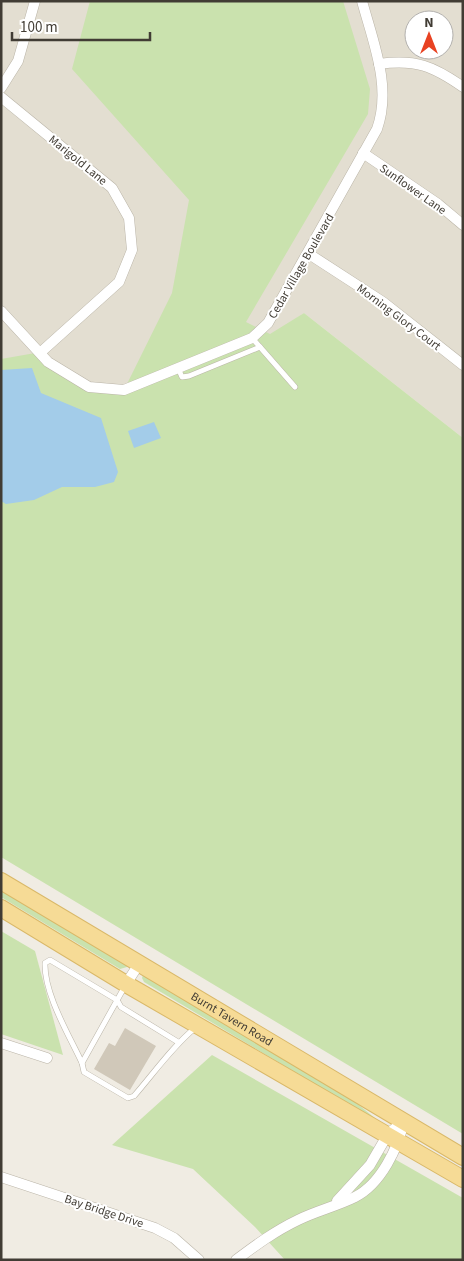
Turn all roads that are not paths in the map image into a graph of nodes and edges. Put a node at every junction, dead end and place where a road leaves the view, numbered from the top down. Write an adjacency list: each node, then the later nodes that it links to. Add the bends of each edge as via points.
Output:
1 (35, 1): 5 (street, via 18,61)
2 (362, 1): 3 (street, Cedar Village Boulevard)
3 (379, 64): 4 (street, via 404,61 432,68); 7 (street, Cedar Village Boulevard, via 383,114)
4 (463, 87)
5 (1, 88)
6 (1, 97): 13 (street, Marigold Lane, via 112,188 129,218 132,250 119,282)
7 (363, 153): 8 (street, Sunflower Lane); 9 (street, Cedar Village Boulevard)
8 (463, 225)
9 (309, 254): 11 (street, Cedar Village Boulevard, via 268,323); 14 (street, Morning Glory Court, via 383,302)
10 (1, 311): 13 (street, Cedar Village Boulevard)
11 (252, 338): 12 (lane); 15 (street, Cedar Village Boulevard)
12 (260, 348): 15 (lane, via 189,376 182,377); 16 (lane)
13 (41, 352): 15 (street, Cedar Village Boulevard, via 48,362 89,387 124,390)
14 (463, 365)
15 (178, 368)
16 (295, 387)
17 (1, 881): 19 (main road, Burnt Tavern Road)
18 (1, 908): 20 (main road, Burnt Tavern Road)
19 (139, 964): 20 (street); 27 (main road, Burnt Tavern Road)
20 (126, 984): 21 (lane); 22 (main road, Burnt Tavern Road)
21 (117, 1000): 23 (lane, via 121,1007); 26 (lane); 26 (lane, via 50,960 45,963 52,996)
22 (198, 1025): 23 (lane); 28 (main road, Burnt Tavern Road)
23 (178, 1042): 26 (lane, via 134,1096 128,1098 84,1072)
24 (1, 1043): 25 (street)
25 (47, 1058)
26 (82, 1063)
27 (404, 1121): 28 (street); 29 (main road, Burnt Tavern Road)
28 (394, 1138): 31 (main road, Burnt Tavern Road); 33 (street, via 332,1205 270,1234)
29 (463, 1157)
30 (1, 1177): 32 (street, Bay Bridge Drive, via 155,1228 174,1238)
31 (463, 1179)
32 (199, 1260)
33 (236, 1260)

